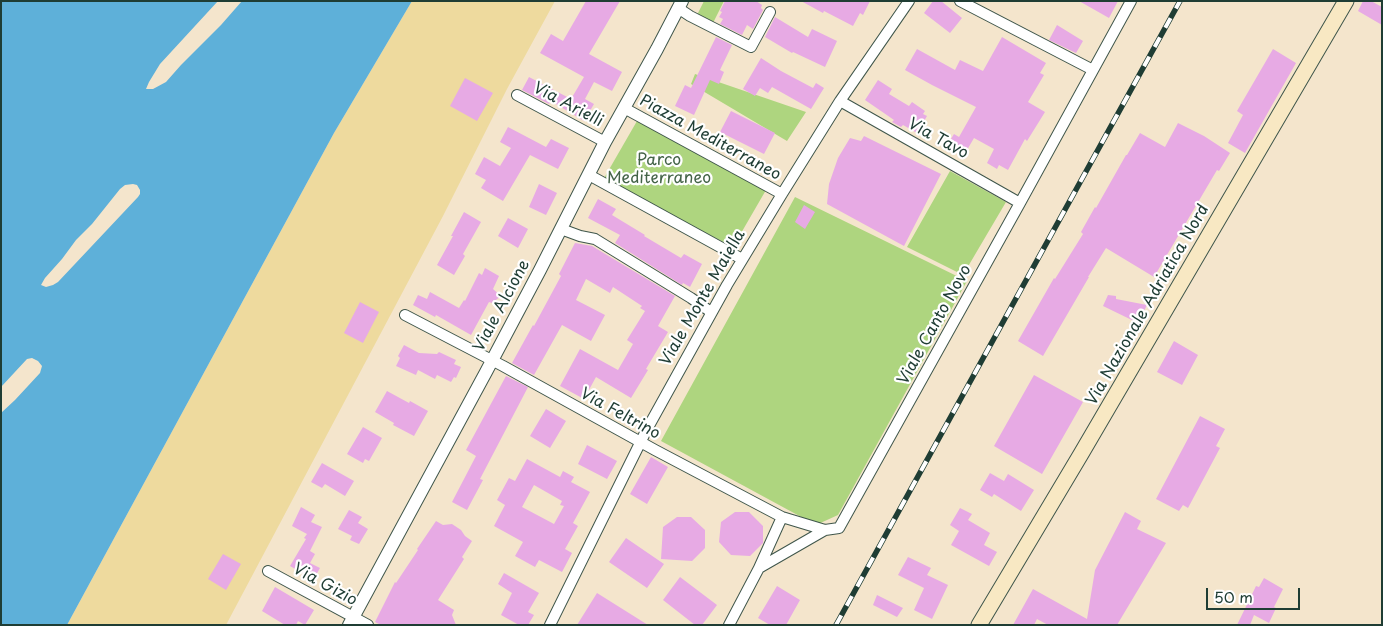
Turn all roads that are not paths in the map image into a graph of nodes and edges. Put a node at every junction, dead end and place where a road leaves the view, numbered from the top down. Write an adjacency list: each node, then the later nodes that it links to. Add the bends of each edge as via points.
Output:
1 (909, 1): 9 (street, Viale Monte Maiella)
2 (960, 1): 7 (street)
3 (1131, 1): 7 (street, Viale Canto Novo)
4 (1346, 1): 29 (main road, Via Nazionale Adriatica Nord)
5 (680, 5): 6 (street, via 690,16 751,47); 10 (street, Viale Alcione)
6 (770, 12)
7 (1093, 70): 14 (street, Viale Canto Novo)
8 (517, 95): 11 (street, Via Arielli)
9 (840, 101): 13 (street, Viale Monte Maiella); 14 (street, Via Tavo)
10 (624, 108): 11 (street, Viale Alcione); 13 (street, Piazza Mediterraneo)
11 (605, 142): 12 (street, Viale Alcione)
12 (589, 175): 15 (street, Viale Alcione); 16 (street)
13 (782, 194): 16 (street, Viale Monte Maiella)
14 (1020, 203): 22 (street, Viale Canto Novo, via 839,528)
15 (561, 229): 17 (street, via 595,239); 19 (street, Viale Alcione)
16 (742, 258): 17 (street, Viale Monte Maiella)
17 (712, 312): 20 (street, Viale Monte Maiella)
18 (404, 315): 19 (street, Via Feltrino)
19 (492, 360): 20 (street, Via Feltrino); 25 (street, Viale Alcione)
20 (641, 442): 21 (street, Via Feltrino); 27 (street, Viale Monte Maiella)
21 (782, 517): 22 (street, Via Feltrino); 23 (street)
22 (825, 530): 23 (street, Viale Canto Novo)
23 (759, 568): 28 (street)
24 (268, 571): 25 (street, Via Gizio)
25 (351, 621): 26 (street, Via Gizio)
26 (368, 625)
27 (550, 625)
28 (729, 625)
29 (978, 625)

